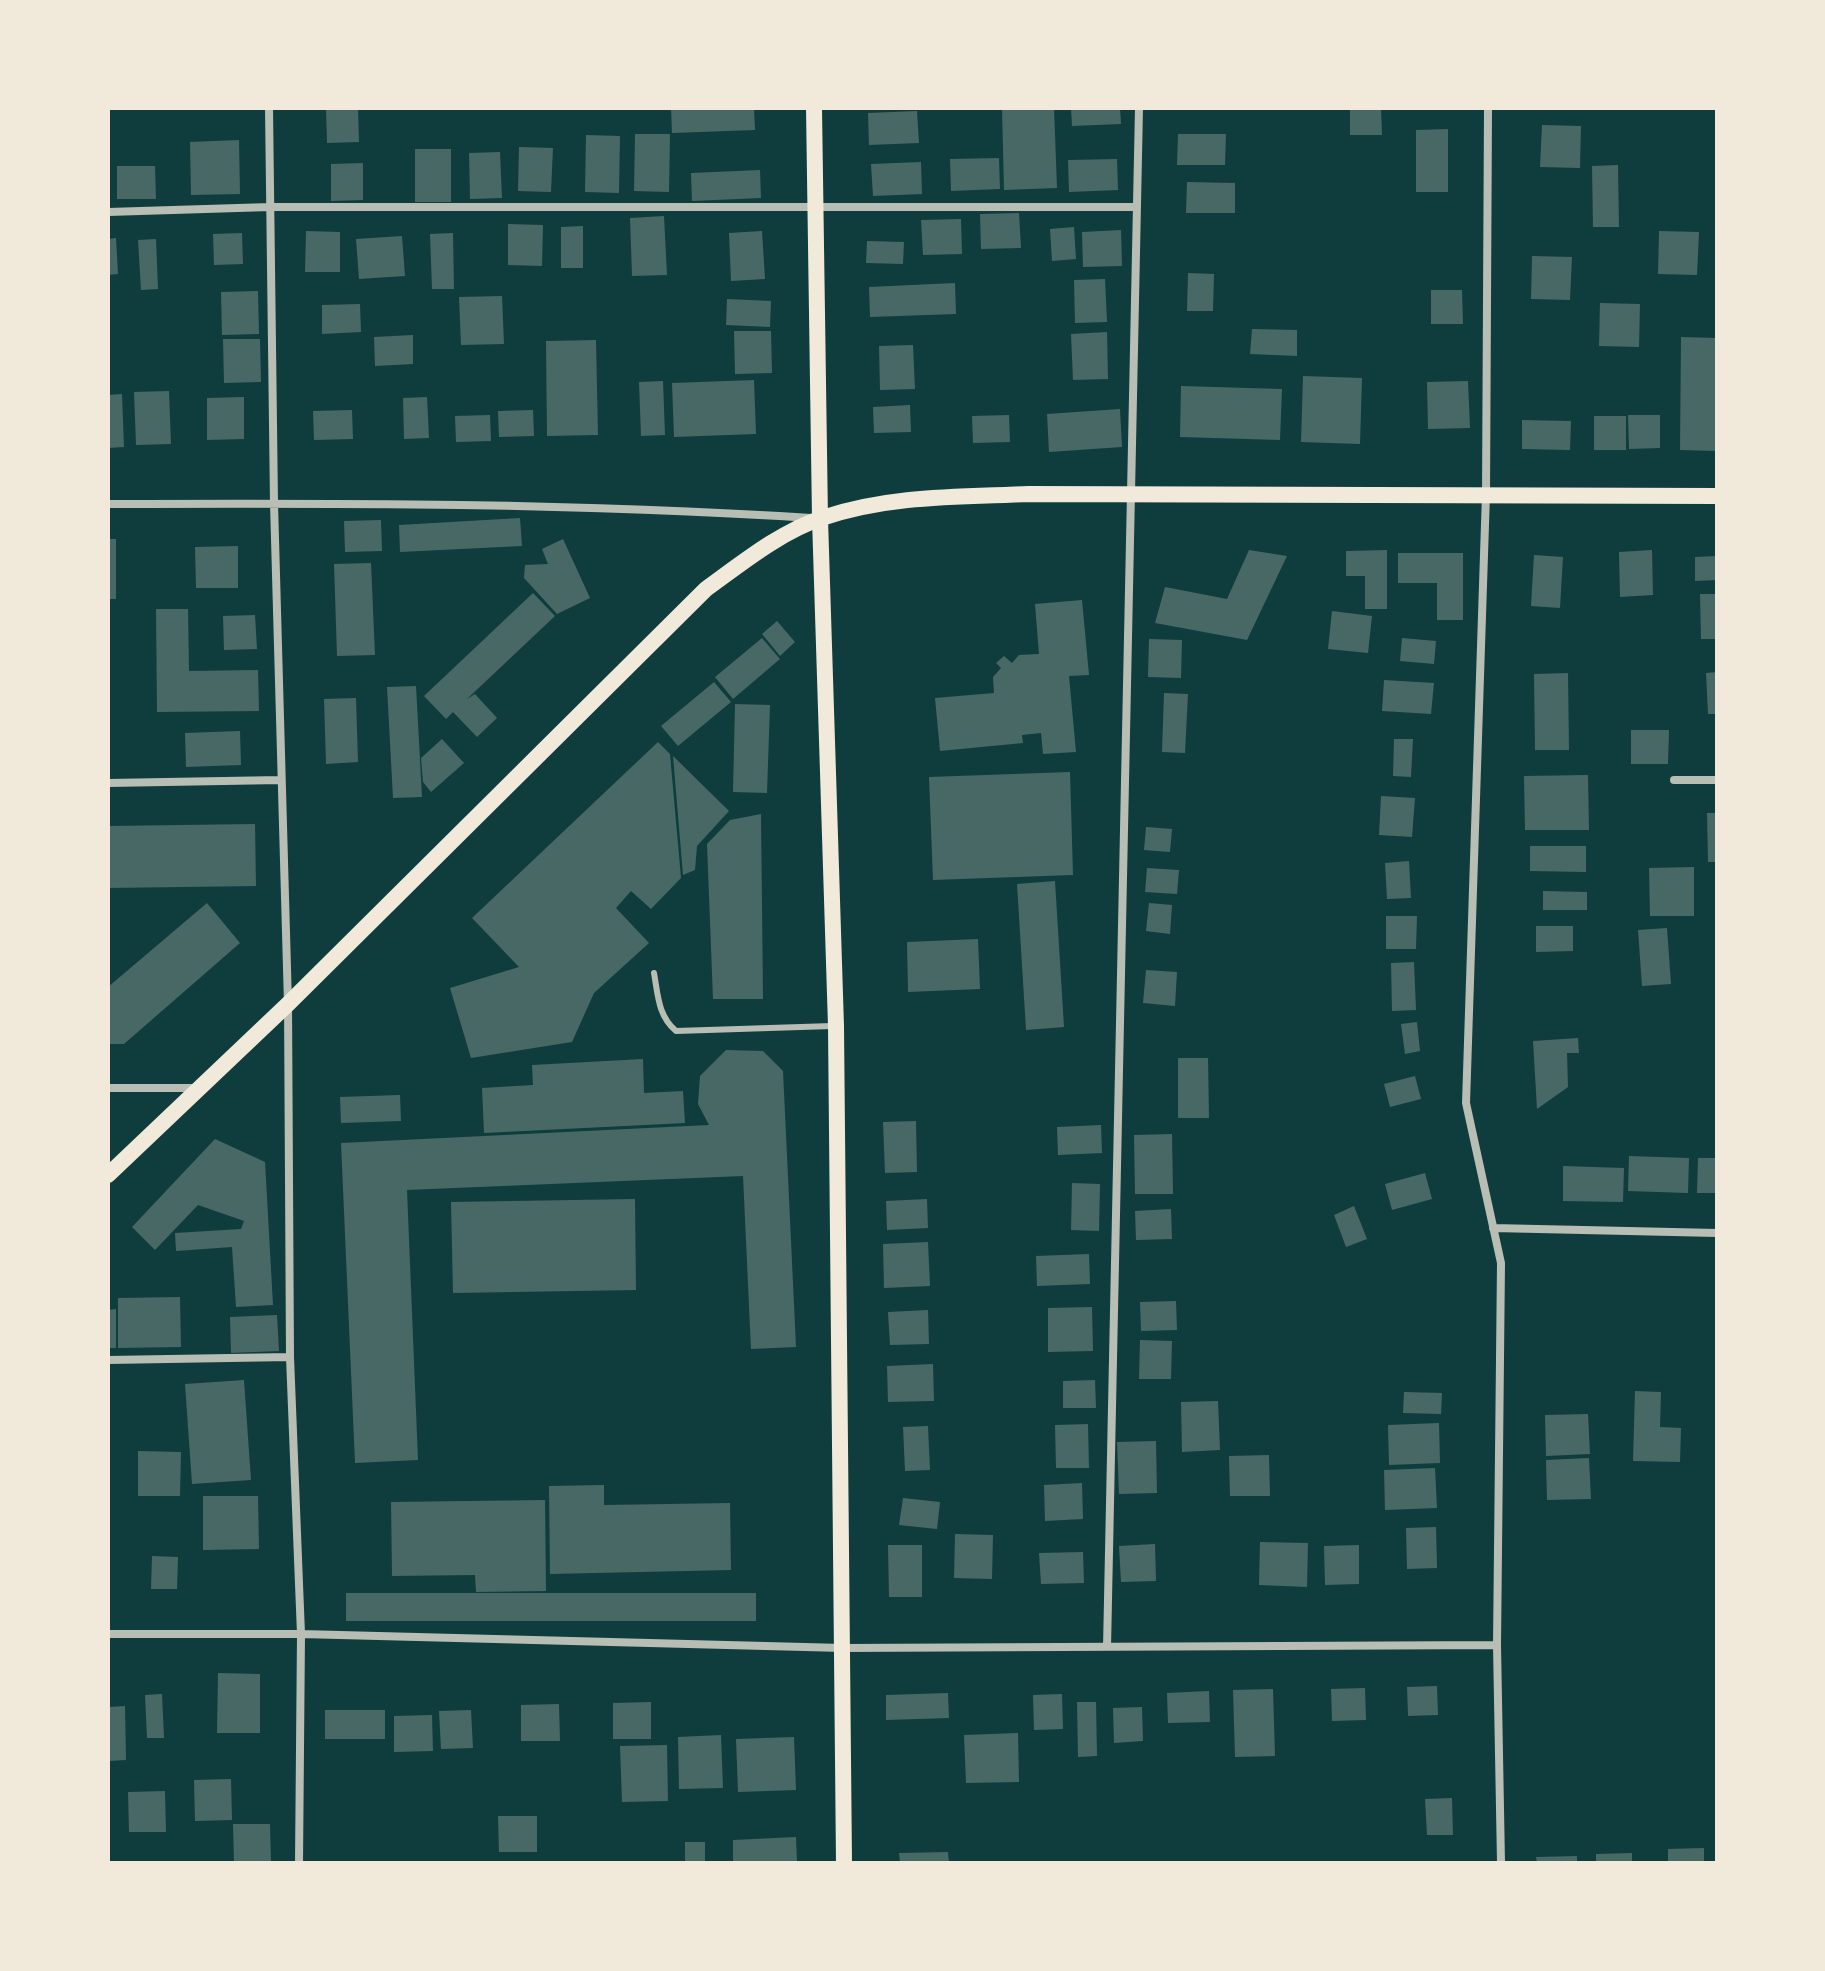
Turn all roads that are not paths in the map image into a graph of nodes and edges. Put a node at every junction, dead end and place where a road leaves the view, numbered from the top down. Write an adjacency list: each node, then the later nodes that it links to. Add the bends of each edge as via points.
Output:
1 (269, 108): 5 (street)
2 (814, 108): 7 (main road)
3 (1139, 108): 6 (street)
4 (1488, 108): 10 (street)
5 (270, 207): 7 (street); 8 (street); 12 (street)
6 (1136, 207): 7 (street); 9 (street)
7 (816, 208): 14 (main road)
8 (108, 212)
9 (1132, 494): 10 (main road); 14 (main road, via 917,498); 32 (street)
10 (1486, 494): 11 (main road); 25 (street, via 1466,1103)
11 (1717, 496)
12 (274, 503): 13 (street); 14 (street, via 699,511); 15 (street)
13 (108, 504)
14 (820, 519): 20 (main road, via 778,539 706,589); 21 (main road)
15 (281, 780): 18 (street); 20 (street)
16 (1674, 780): 17 (street)
17 (1717, 780)
18 (108, 783)
19 (654, 973): 21 (lane, via 666,1023 676,1031)
20 (288, 1004): 23 (main road); 27 (street)
21 (836, 1026): 33 (main road)
22 (108, 1088): 23 (street)
23 (198, 1088): 24 (main road)
24 (108, 1175)
25 (1493, 1228): 26 (street); 31 (street, via 1501,1263)
26 (1717, 1233)
27 (290, 1357): 28 (street); 30 (street)
28 (108, 1360)
29 (108, 1634): 30 (street)
30 (301, 1634): 33 (street); 34 (street)
31 (1497, 1645): 32 (street); 36 (street)
32 (1107, 1647): 33 (street)
33 (843, 1648): 35 (main road)
34 (299, 1863)
35 (844, 1863)
36 (1501, 1863)

